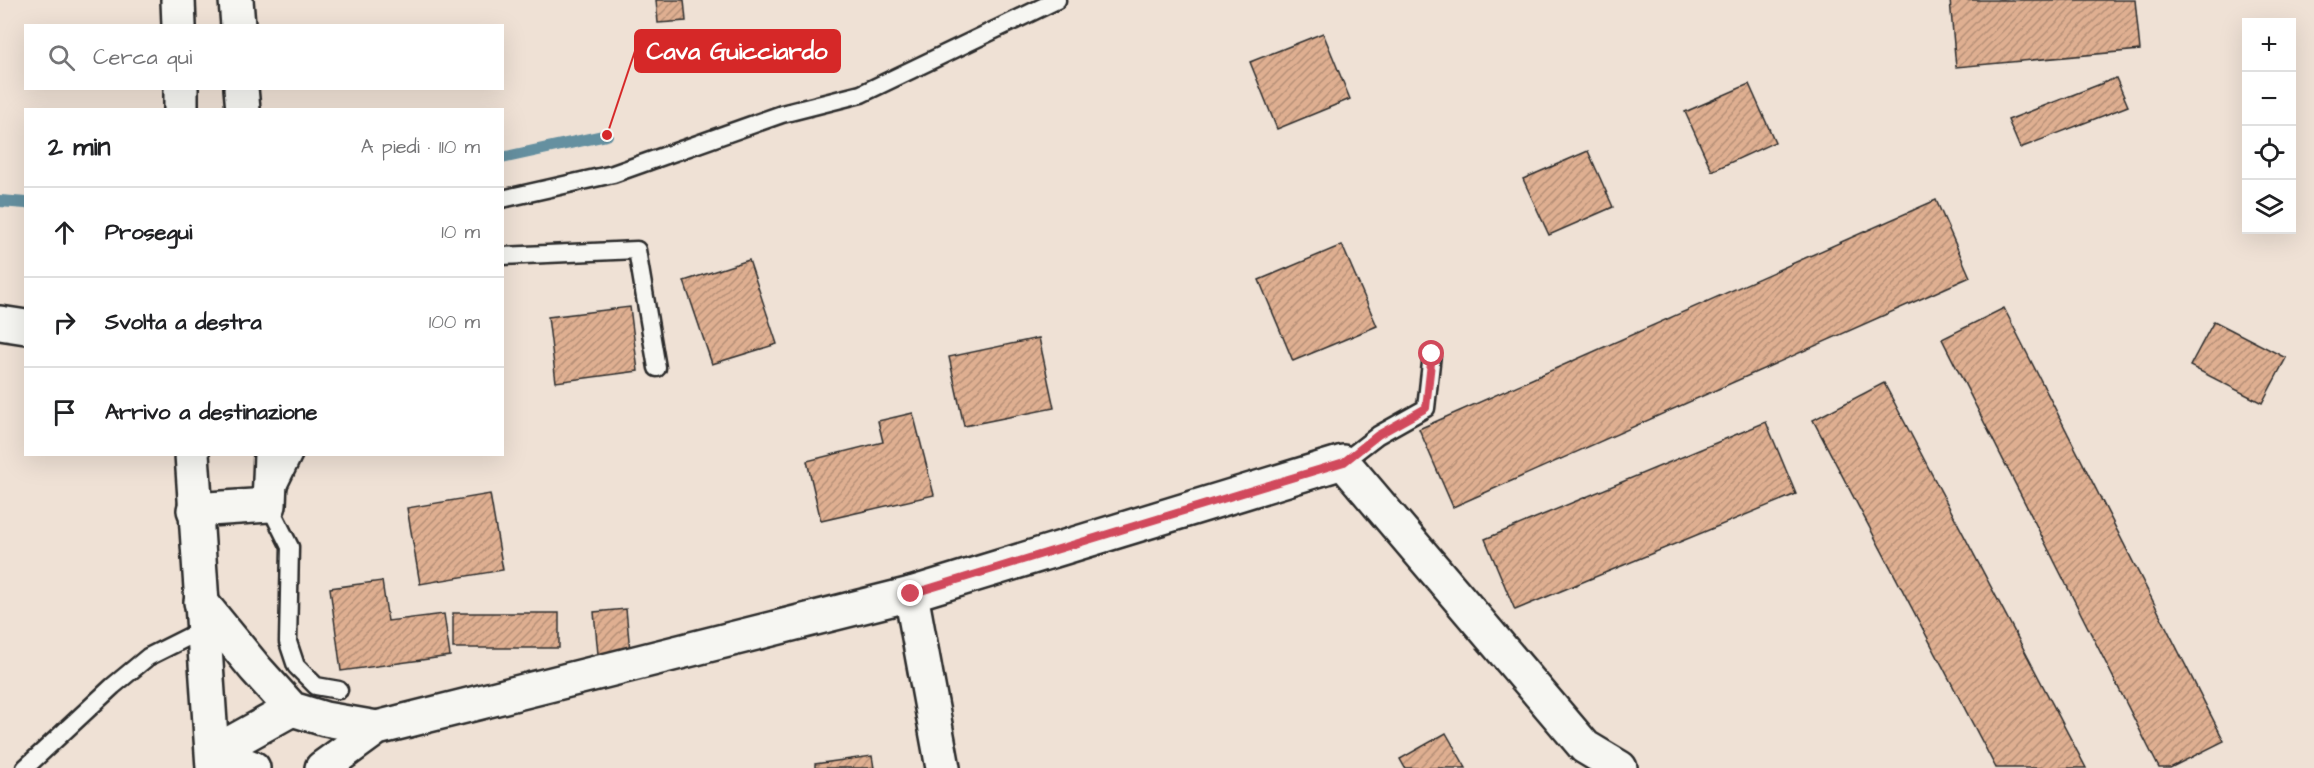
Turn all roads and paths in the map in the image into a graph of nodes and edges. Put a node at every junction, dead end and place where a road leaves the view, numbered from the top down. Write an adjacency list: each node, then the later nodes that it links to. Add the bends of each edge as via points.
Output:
1 (178, 0): 4 (street)
2 (236, 0): 5 (street)
3 (1057, 0): 10 (lane, via 861,94 782,114 613,174)
4 (179, 24)
5 (238, 24)
6 (180, 90): 8 (street)
7 (242, 90): 9 (street)
8 (181, 108)
9 (243, 108)
10 (504, 199)
11 (504, 256): 15 (lane, via 637,250)
12 (0, 323): 13 (street)
13 (24, 327)
14 (1432, 354): 19 (lane, via 1426,408 1378,435)
15 (657, 368)
16 (192, 456): 21 (street)
17 (271, 456): 20 (street)
18 (293, 456): 20 (lane)
19 (1344, 462): 22 (street); 32 (street, via 1585,747)
20 (269, 505): 21 (street); 24 (lane, via 290,547 288,642 296,666 316,686)
21 (194, 510): 23 (street)
22 (911, 594): 26 (street); 31 (street)
23 (203, 615): 25 (street); 27 (street); 29 (lane, via 113,686)
24 (339, 690)
25 (292, 709): 26 (street); 27 (street)
26 (377, 728): 28 (street)
27 (213, 761): 30 (street)
28 (329, 765)
29 (25, 768)
30 (254, 768)
31 (943, 768)
32 (1620, 768)

